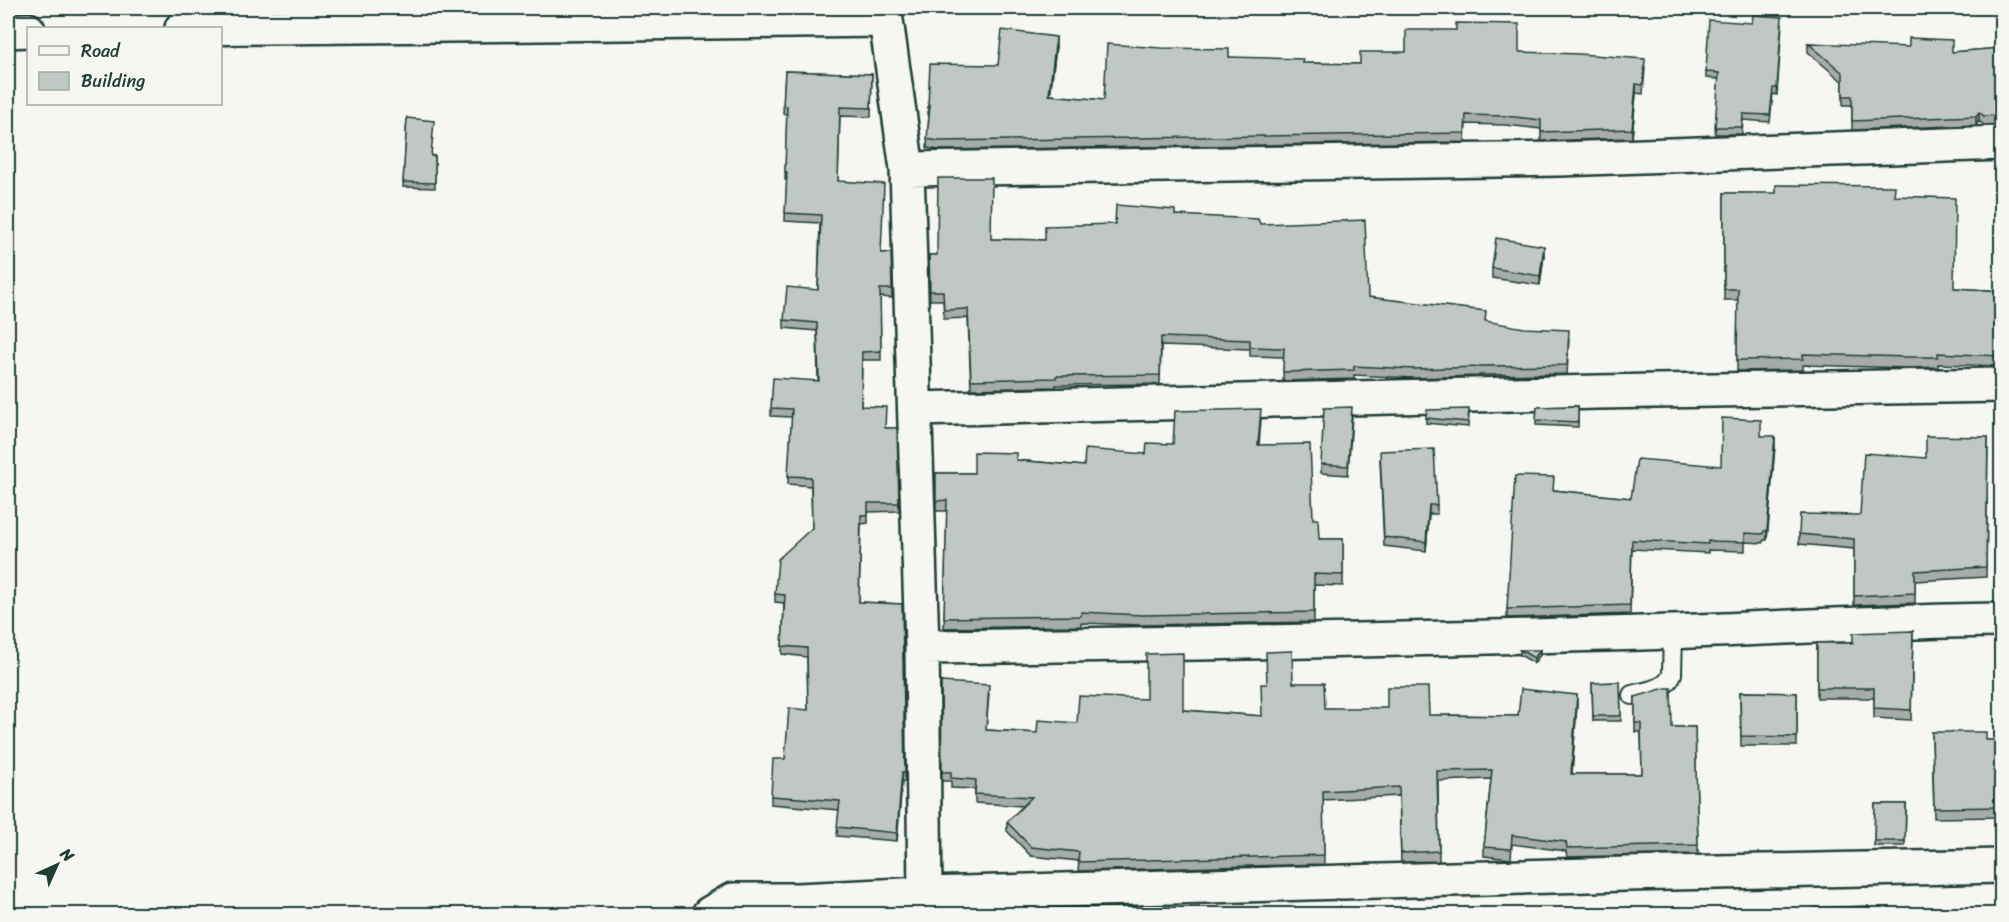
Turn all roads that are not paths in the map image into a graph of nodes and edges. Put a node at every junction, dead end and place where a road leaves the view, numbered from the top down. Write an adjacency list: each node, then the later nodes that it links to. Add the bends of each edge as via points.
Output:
1 (884, 14): 2 (street); 6 (street)
2 (222, 27)
3 (27, 30): 4 (street)
4 (8, 31)
5 (2001, 143): 6 (street, via 1548,160)
6 (907, 169): 8 (street)
7 (2001, 385): 8 (street)
8 (915, 409): 11 (street)
9 (2001, 620): 10 (street)
10 (1673, 632): 11 (street); 12 (lane, via 1670,680 1664,686)
11 (922, 647): 14 (street)
12 (1632, 695)
13 (2001, 866): 14 (street)
14 (925, 894): 15 (street, via 733,900)
15 (709, 915)

